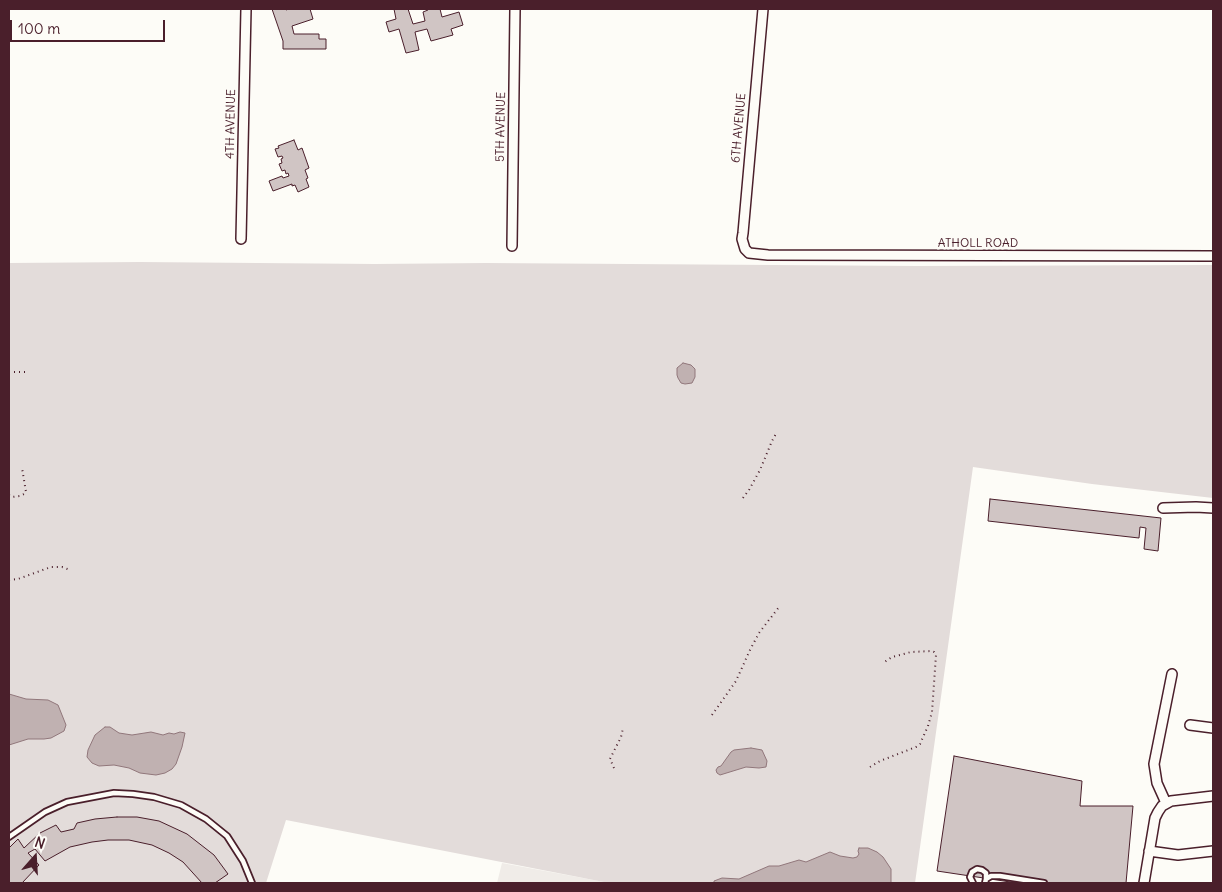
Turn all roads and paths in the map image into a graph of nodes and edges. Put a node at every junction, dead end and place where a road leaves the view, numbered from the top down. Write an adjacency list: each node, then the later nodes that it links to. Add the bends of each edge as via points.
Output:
1 (246, 9): 4 (street, 4TH AVENUE)
2 (516, 9): 5 (street, 5TH AVENUE)
3 (763, 9): 6 (street, 6TH AVENUE, via 742,233)
4 (241, 239)
5 (512, 246)
6 (745, 249): 7 (street, ATHOLL ROAD, via 752,254 768,255)
7 (1213, 256)
8 (9, 372): 9 (path)
9 (29, 372)
10 (777, 432): 13 (path)
11 (22, 468): 12 (path, via 26,492 20,496)
12 (9, 495)
13 (743, 498)
14 (1163, 508): 15 (street)
15 (1213, 508)
16 (70, 570): 17 (path, via 44,568)
17 (9, 580)
18 (779, 607): 21 (path, via 759,633 736,681)
19 (883, 663): 25 (path, via 911,652 931,651 936,654 932,712 920,744)
20 (1172, 674): 28 (street, via 1154,764 1157,783)
21 (712, 715)
22 (1190, 724): 24 (street)
23 (623, 728): 26 (path, via 610,759)
24 (1213, 728)
25 (870, 767)
26 (614, 768)
27 (1213, 796): 28 (street)
28 (1166, 803): 30 (street, via 1155,818)
29 (9, 837): 33 (lane, via 66,802 114,793 154,797 181,805 227,836)
30 (1149, 851): 31 (street, via 1178,854); 36 (street)
31 (1213, 851)
32 (986, 881): 34 (lane, via 986,873 976,869 970,877); 35 (lane, via 992,876 1000,876)
33 (252, 883)
34 (973, 883)
35 (1044, 883)
36 (1144, 883)

